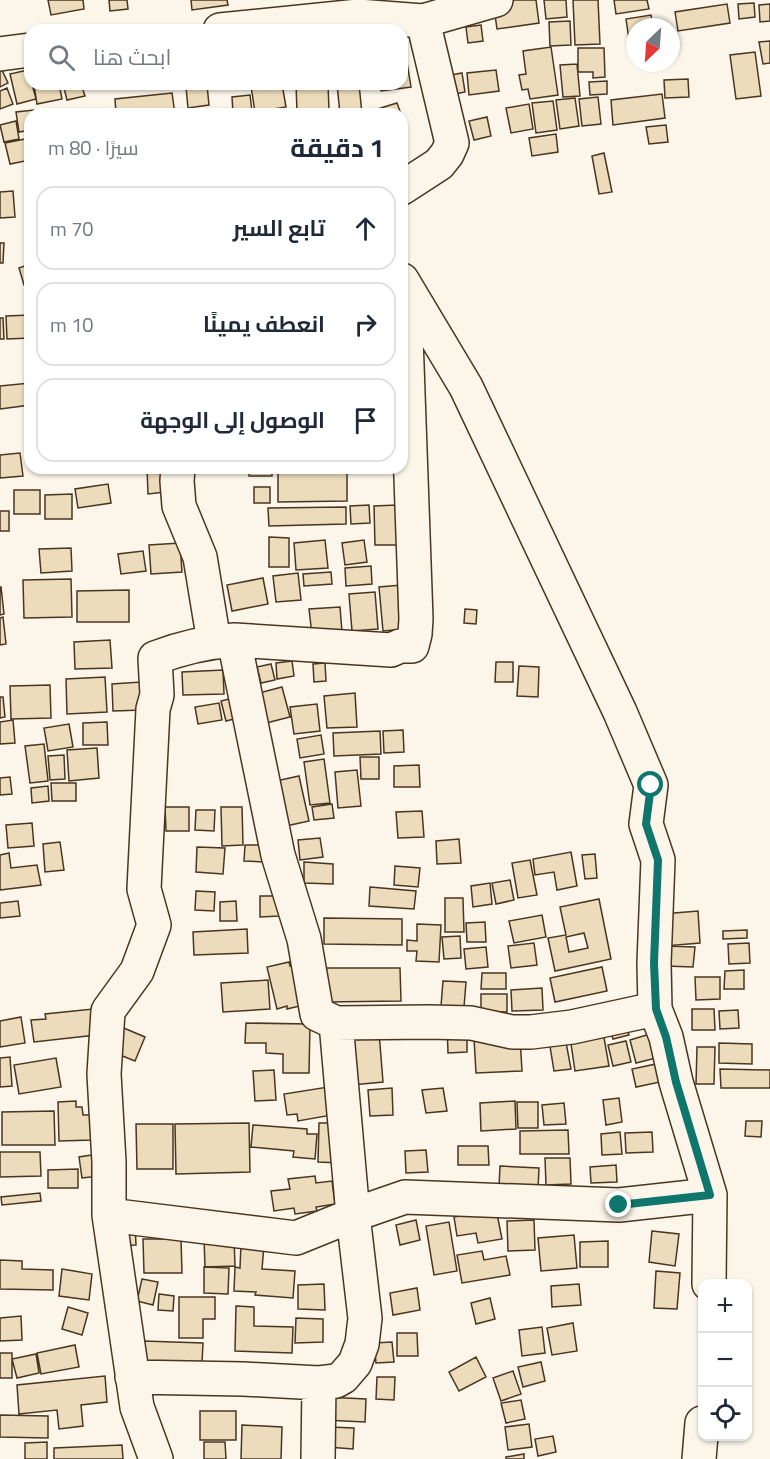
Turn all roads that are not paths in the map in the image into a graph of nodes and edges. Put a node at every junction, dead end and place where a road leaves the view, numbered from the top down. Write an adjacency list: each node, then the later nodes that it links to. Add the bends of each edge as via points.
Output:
1 (449, 0): 3 (street)
2 (496, 0): 3 (street)
3 (423, 21): 4 (street, via 358,16); 5 (street, via 452,143 439,164)
4 (279, 24)
5 (408, 184)
6 (408, 290): 10 (street, via 466,387 651,785 646,824 658,860)
7 (408, 441): 9 (street, via 416,619 412,646 391,650)
8 (178, 474): 9 (street, via 179,506 200,557)
9 (224, 641): 11 (street, via 278,855 304,939 317,1014); 13 (street, via 155,658 157,695 153,709 144,889 154,925 137,970 108,1011 104,1074)
10 (656, 1009): 11 (street, via 531,1032 471,1023); 12 (street)
11 (336, 1023): 14 (street)
12 (710, 1195): 14 (street, via 619,1205 405,1197); 15 (street)
13 (109, 1215): 14 (street, via 296,1238); 16 (street)
14 (353, 1215): 17 (street, via 365,1318 362,1344 355,1363 343,1377)
15 (709, 1279)
16 (132, 1377): 17 (street); 19 (street, via 137,1407)
17 (319, 1383): 20 (street)
18 (701, 1441): 21 (street)
19 (156, 1459)
20 (318, 1459)
21 (699, 1459)

